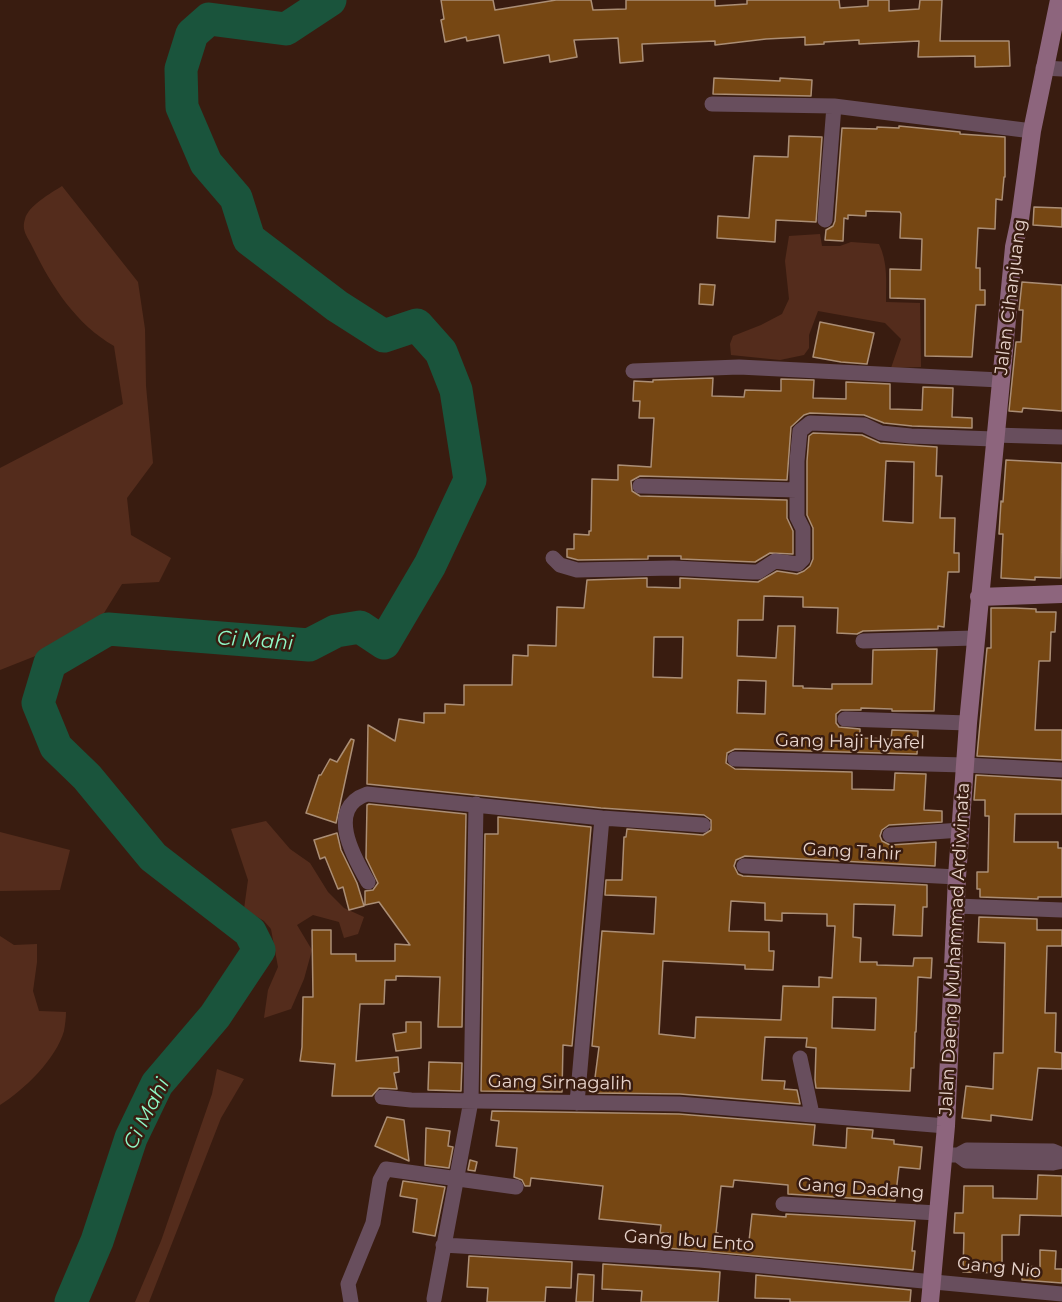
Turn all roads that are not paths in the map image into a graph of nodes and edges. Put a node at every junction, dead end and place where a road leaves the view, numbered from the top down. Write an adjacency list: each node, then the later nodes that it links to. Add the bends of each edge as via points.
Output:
1 (1059, 0): 2 (main road, Jalan Cihanjuang)
2 (1043, 68): 3 (street); 6 (main road, Jalan Cihanjuang)
3 (1062, 69)
4 (712, 104): 5 (street)
5 (834, 106): 6 (street); 7 (street)
6 (1032, 131): 9 (main road, Jalan Cihanjuang, via 1011,269)
7 (825, 220)
8 (633, 371): 9 (street, via 739,366)
9 (1000, 380): 10 (main road, Jalan Cihanjuang)
10 (994, 437): 11 (street); 13 (street, via 882,433 864,425 810,423 800,431); 16 (main road, Jalan Cihanjuang)
11 (1062, 437)
12 (640, 486): 13 (street)
13 (797, 490): 14 (street, via 797,517 803,534 803,559 798,564 775,561 758,572 673,568 577,570 560,565)
14 (553, 558)
15 (1062, 594): 16 (main road)
16 (979, 597): 17 (main road, Jalan Daeng Muhammad Ardiwinata)
17 (975, 638): 18 (street); 20 (main road, Jalan Daeng Muhammad Ardiwinata)
18 (863, 641)
19 (845, 719): 20 (street)
20 (968, 723): 22 (main road, Jalan Daeng Muhammad Ardiwinata)
21 (735, 759): 22 (street, Gang Haji Hyafel)
22 (965, 765): 23 (street, Gang Haji Hyafel); 27 (main road, Jalan Daeng Muhammad Ardiwinata)
23 (1062, 770)
24 (476, 804): 25 (street); 31 (street, via 367,794 352,801 345,825); 36 (street, Gang Sirnagalih)
25 (602, 818): 26 (street); 37 (street)
26 (703, 825)
27 (953, 831): 28 (street); 30 (main road, Jalan Daeng Muhammad Ardiwinata)
28 (890, 836)
29 (744, 866): 30 (street, Gang Tahir)
30 (957, 877): 32 (main road, Jalan Daeng Muhammad Ardiwinata)
31 (368, 882)
32 (956, 906): 33 (street); 39 (main road, Jalan Daeng Muhammad Ardiwinata)
33 (1062, 910)
34 (800, 1058): 38 (street)
35 (382, 1097): 36 (street)
36 (471, 1101): 37 (street, Gang Sirnagalih); 43 (street)
37 (577, 1103): 38 (street, Gang Sirnagalih, via 679,1104)
38 (812, 1114): 39 (street, Gang Sirnagalih)
39 (946, 1126): 40 (main road, Jalan Daeng Muhammad Ardiwinata)
40 (950, 1155): 41 (street, via 967,1150 1053,1151); 42 (street, via 966,1161); 46 (main road, Jalan Daeng Muhammad Ardiwinata)
41 (1062, 1155)
42 (1062, 1161)
43 (457, 1178): 44 (street); 47 (street); 51 (street, via 389,1168 384,1172 373,1224 348,1284)
44 (516, 1187)
45 (783, 1204): 46 (street, Gang Dadang)
46 (938, 1213): 48 (main road, Jalan Daeng Muhammad Ardiwinata)
47 (443, 1245): 48 (street, Gang Ibu Ento, via 700,1260); 50 (street)
48 (932, 1281): 49 (street, Gang Nio); 52 (main road, Jalan Daeng Muhammad Ardiwinata)
49 (1062, 1294)
50 (434, 1299)
51 (351, 1302)
52 (930, 1302)

